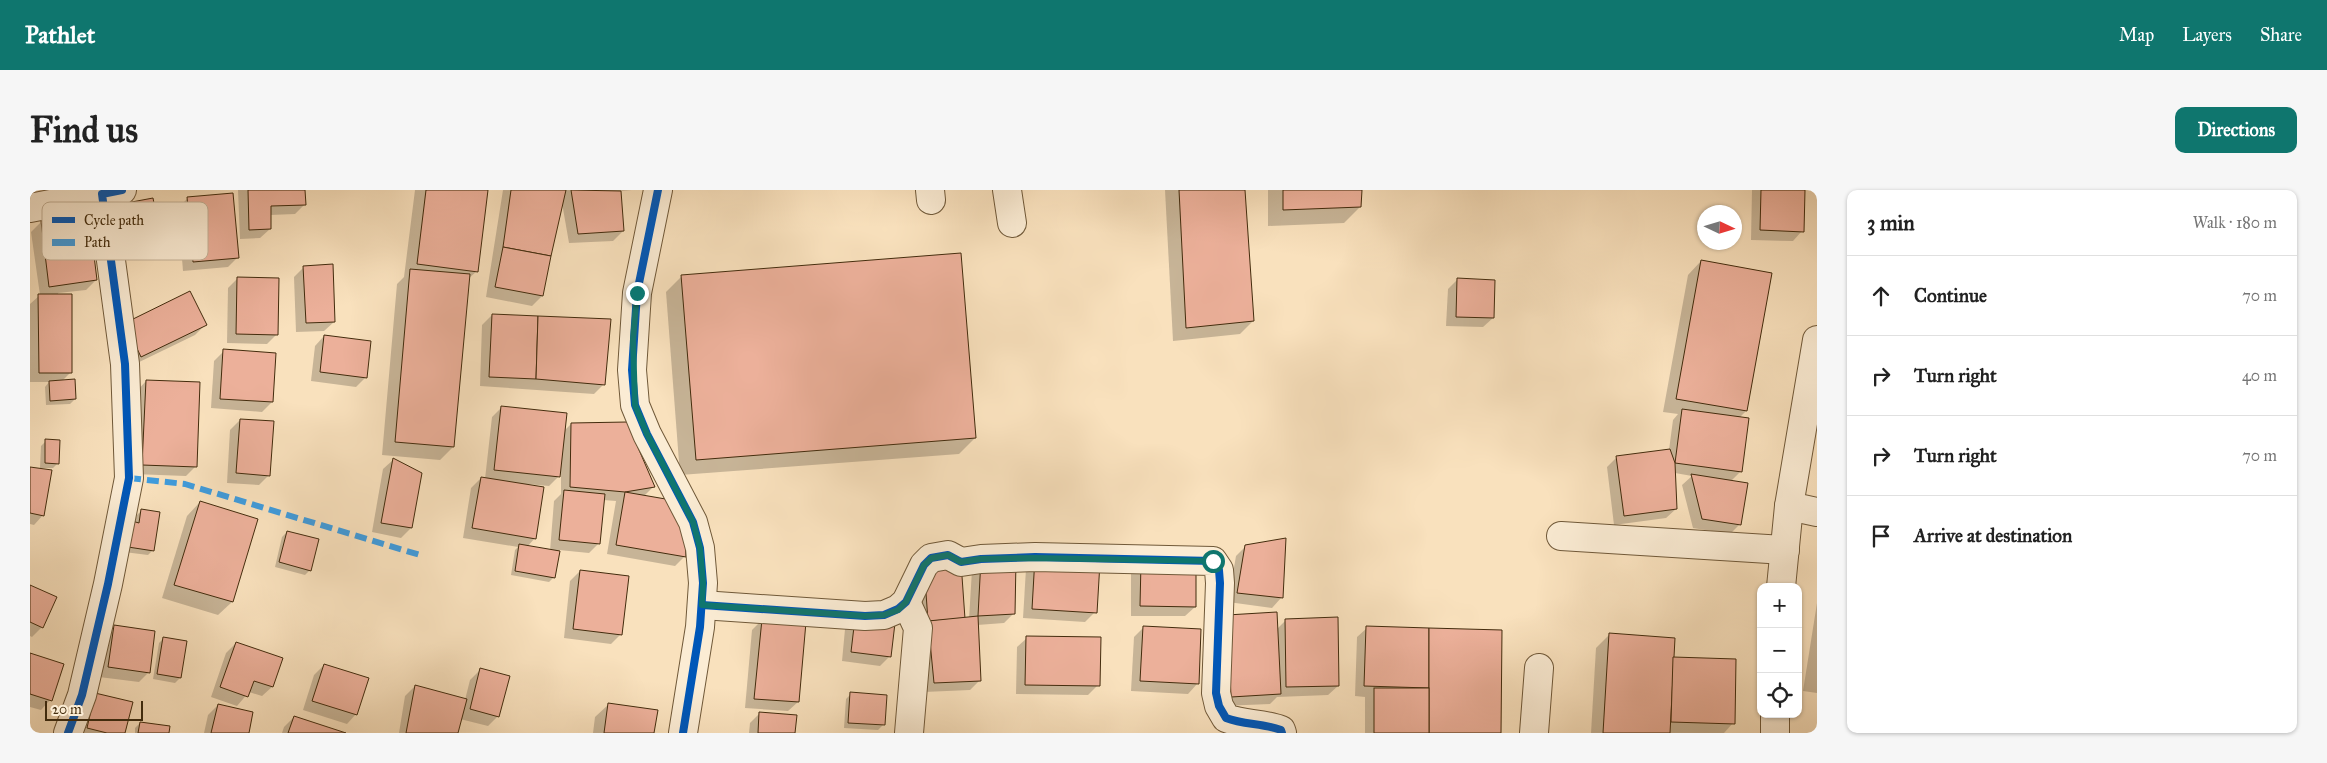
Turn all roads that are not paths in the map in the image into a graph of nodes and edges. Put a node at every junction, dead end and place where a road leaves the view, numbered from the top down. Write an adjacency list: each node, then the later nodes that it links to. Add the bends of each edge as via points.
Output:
1 (658, 190): 14 (street, via 637,293 633,340 635,405 693,522 700,548)
2 (1008, 190): 5 (street)
3 (112, 192): 4 (street)
4 (61, 202)
5 (1012, 223)
6 (117, 260): 17 (street, via 129,478 84,685)
7 (1817, 340): 8 (street)
8 (1789, 506): 9 (street); 11 (street)
9 (1817, 512)
10 (1562, 536): 11 (street)
11 (1785, 550): 12 (street)
12 (1781, 583)
13 (906, 602): 14 (street, via 898,610 884,615 865,616); 19 (street, via 918,628); 20 (street, via 924,565 932,558 948,555 961,562 1035,558 1213,561 1219,570 1220,583 1216,693 1219,706 1226,718 1272,726)
14 (702, 605): 18 (street)
15 (1539, 668): 21 (street)
16 (1775, 718): 22 (street)
17 (68, 733)
18 (683, 733)
19 (909, 733)
20 (1282, 733)
21 (1534, 733)
22 (1774, 733)

